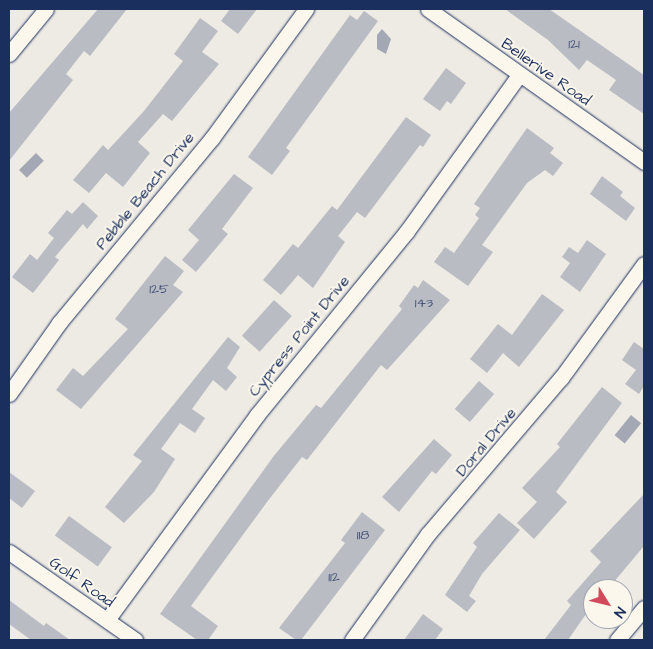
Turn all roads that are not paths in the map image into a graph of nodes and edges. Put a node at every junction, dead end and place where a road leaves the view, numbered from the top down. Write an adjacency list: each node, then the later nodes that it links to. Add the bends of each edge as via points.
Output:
1 (46, 9): 4 (street)
2 (306, 9): 8 (street, Pebble Beach Drive, via 212,138 59,324)
3 (428, 9): 5 (street, Bellerive Road)
4 (9, 54)
5 (519, 75): 6 (street, Bellerive Road); 11 (street, Cypress Point Drive, via 407,231 257,415)
6 (644, 162)
7 (644, 264): 13 (street, Doral Drive, via 561,378 428,534)
8 (9, 394)
9 (9, 552): 11 (street, Golf Road)
10 (644, 608): 14 (street)
11 (107, 620): 12 (street, Golf Road)
12 (135, 640)
13 (352, 640)
14 (617, 640)

